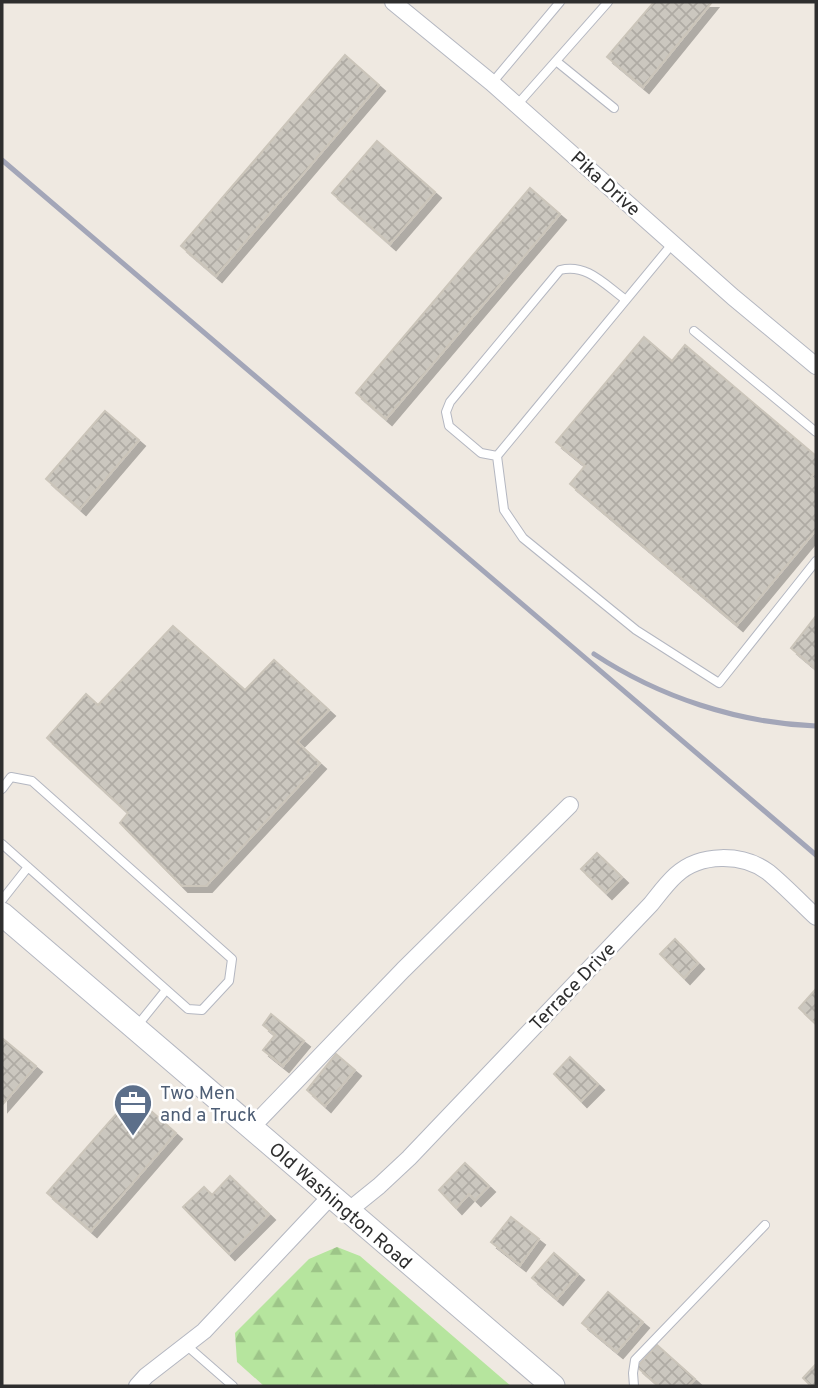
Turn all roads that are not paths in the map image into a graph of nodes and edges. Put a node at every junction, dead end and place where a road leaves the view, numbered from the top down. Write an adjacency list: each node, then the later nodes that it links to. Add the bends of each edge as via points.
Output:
1 (393, 2): 5 (street, Pika Drive)
2 (560, 2): 5 (lane)
3 (608, 2): 4 (lane)
4 (556, 61): 6 (lane); 7 (lane)
5 (492, 83): 6 (street, Pika Drive)
6 (517, 105): 8 (street, Pika Drive)
7 (614, 108)
8 (673, 243): 9 (lane); 11 (street, Pika Drive)
9 (625, 300): 13 (lane); 13 (lane, via 586,270 560,270 450,402 446,412 449,426 481,453)
10 (694, 331): 12 (lane)
11 (816, 366)
12 (816, 432)
13 (497, 456): 14 (lane, via 504,510 523,538 636,630 719,683)
14 (816, 561)
15 (2, 789): 22 (lane, via 11,777 32,781 232,958 229,981 202,1010 188,1009)
16 (570, 805): 24 (street)
17 (2, 844): 18 (lane)
18 (28, 867): 19 (lane); 22 (lane)
19 (2, 900)
20 (2, 914): 23 (main road, Old Washington Road)
21 (816, 917): 25 (street, Terrace Drive, via 762,869 729,859 703,859 690,865 409,1158 379,1186)
22 (166, 990): 23 (lane)
23 (135, 1028): 24 (main road, Old Washington Road)
24 (251, 1128): 25 (main road, Old Washington Road)
25 (339, 1203): 27 (street, Terrace Drive); 30 (main road, Old Washington Road)
26 (765, 1225): 31 (lane, via 635,1360)
27 (186, 1345): 28 (street, Terrace Drive); 29 (lane)
28 (137, 1386)
29 (233, 1386)
30 (553, 1386)
31 (635, 1386)

